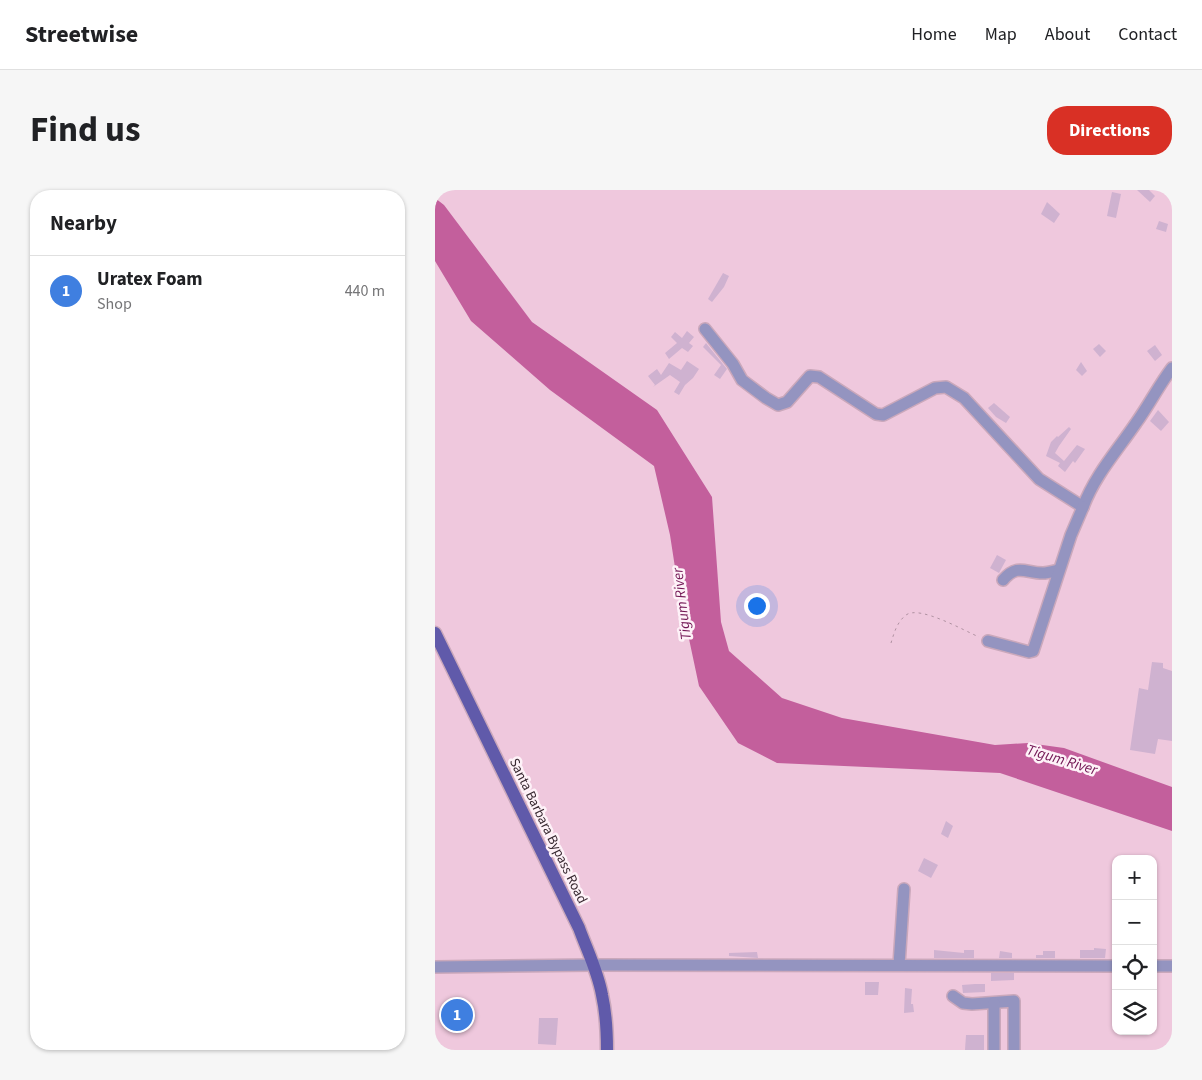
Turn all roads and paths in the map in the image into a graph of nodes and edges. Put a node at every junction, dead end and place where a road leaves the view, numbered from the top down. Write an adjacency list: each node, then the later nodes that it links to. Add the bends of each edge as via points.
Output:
1 (705, 329): 3 (street, via 742,380 778,405 787,402 806,379 814,376 876,414 883,415 935,388 946,386 964,398 1039,479)
2 (1172, 368): 3 (street, via 1101,470)
3 (1083, 507): 4 (street)
4 (1059, 570): 5 (street, via 1043,573 1020,569 1009,573); 7 (street, via 1033,651)
5 (1003, 580)
6 (435, 633): 10 (main road, Santa Barbara Bypass Road, via 579,928)
7 (988, 641): 8 (path, via 927,614 915,612 906,615 897,626)
8 (891, 643)
9 (905, 889): 11 (street)
10 (593, 965): 11 (street); 15 (street); 18 (main road, Santa Barbara Bypass Road, via 602,994)
11 (899, 966): 12 (street)
12 (1112, 966)
13 (1157, 966): 14 (street)
14 (1172, 966)
15 (435, 968)
16 (953, 996): 17 (street, via 963,1003)
17 (994, 1003): 19 (street); 20 (street, via 1014,1001)
18 (607, 1050)
19 (994, 1050)
20 (1015, 1050)

